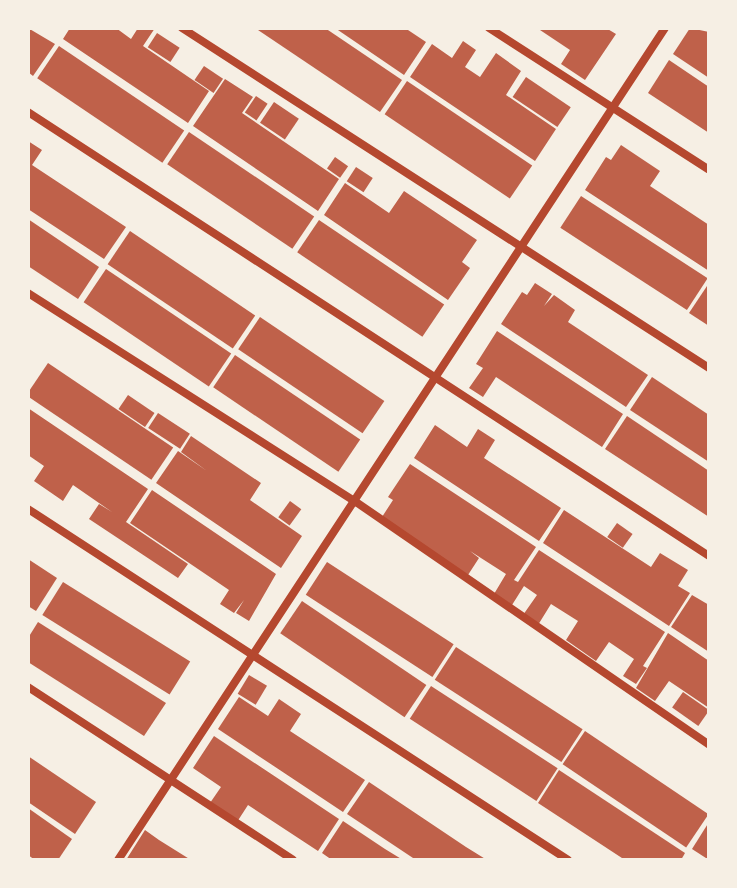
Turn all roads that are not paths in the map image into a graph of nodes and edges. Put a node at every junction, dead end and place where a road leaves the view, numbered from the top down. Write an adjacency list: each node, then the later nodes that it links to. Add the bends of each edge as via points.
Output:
1 (182, 28): 7 (street)
2 (489, 28): 4 (street)
3 (665, 28): 4 (street)
4 (612, 108): 6 (street); 7 (street)
5 (28, 112): 10 (street)
6 (709, 170)
7 (523, 245): 9 (street); 10 (street)
8 (28, 293): 11 (street)
9 (709, 368)
10 (437, 378): 11 (street); 13 (street)
11 (356, 502): 14 (street); 16 (street)
12 (28, 509): 14 (street)
13 (709, 556)
14 (252, 657): 17 (street); 20 (street)
15 (28, 687): 17 (street)
16 (709, 745)
17 (172, 779): 18 (street); 19 (street)
18 (118, 860)
19 (293, 860)
20 (568, 860)

